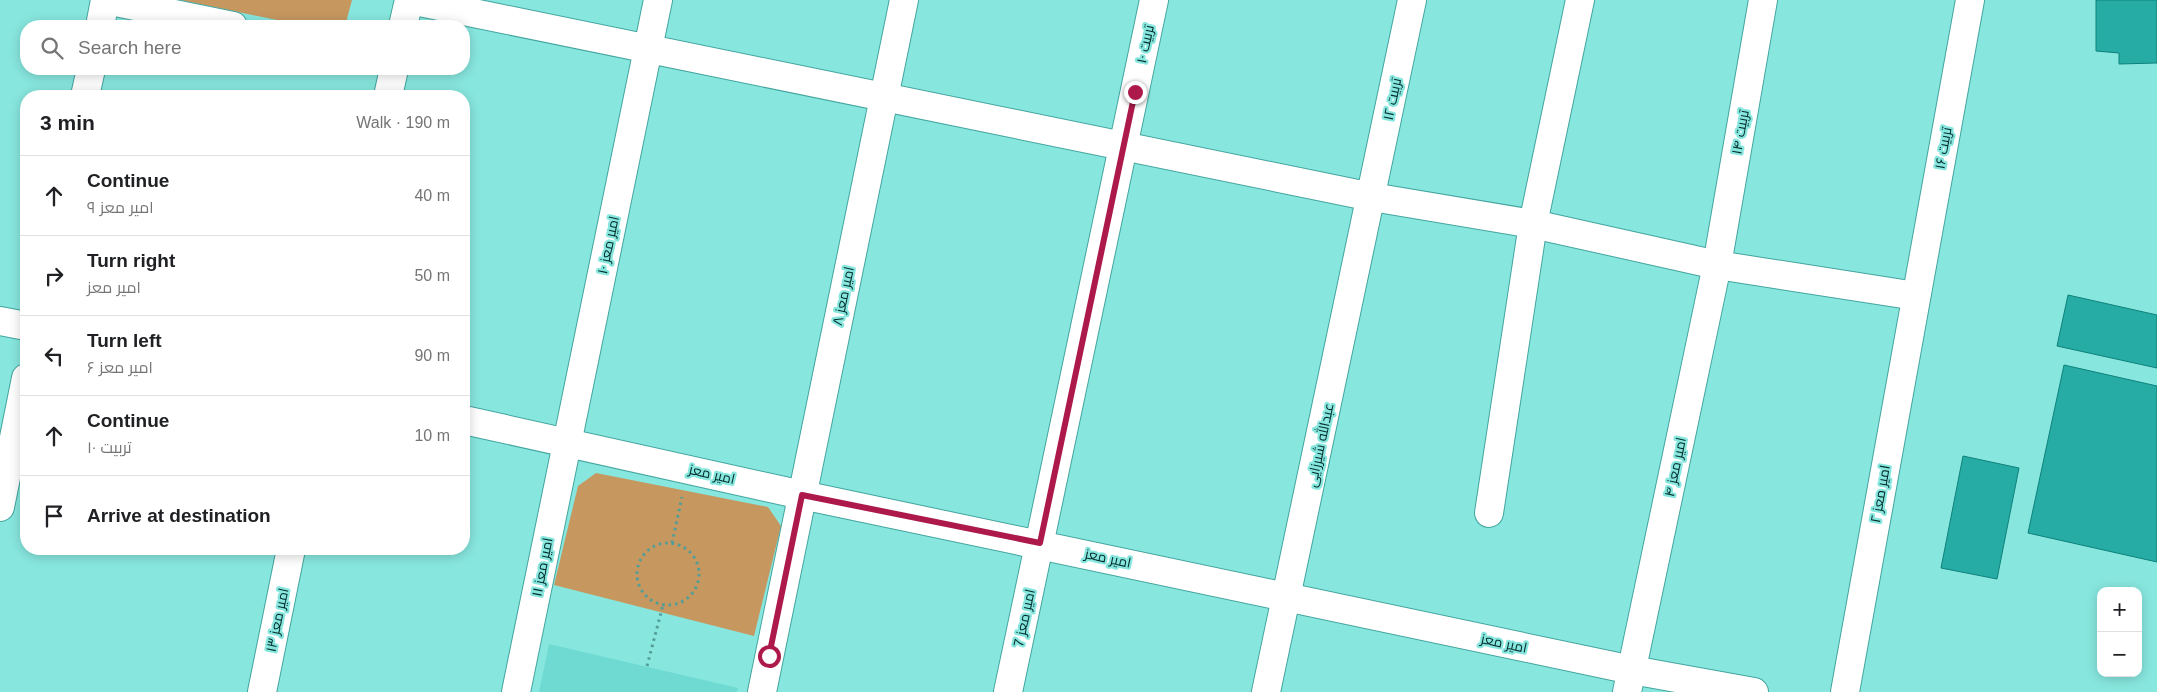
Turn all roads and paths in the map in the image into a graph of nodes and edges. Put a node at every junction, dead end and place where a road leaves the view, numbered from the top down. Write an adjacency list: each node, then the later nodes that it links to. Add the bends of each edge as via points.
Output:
1 (106, 0): 10 (street); 11 (street)
2 (409, 0): 12 (street); 13 (street)
3 (658, 0): 13 (street, امیر معز ۱۰)
4 (904, 0): 18 (street, امیر معز ۸)
5 (1154, 0): 19 (street, تربیت ۱۰)
6 (1412, 0): 20 (street, تربیت ۱۲)
7 (1580, 0): 21 (street)
8 (1763, 0): 22 (street, تربیت ۱۴)
9 (1970, 0): 23 (street, تربیت ۱۶)
10 (101, 20)
11 (204, 20)
12 (404, 20)
13 (648, 49): 18 (street); 28 (street, امیر معز ۱۰)
14 (90, 75): 16 (street)
15 (393, 75): 17 (street)
16 (86, 90)
17 (389, 90)
18 (884, 98): 19 (street); 30 (street, امیر معز ۸)
19 (1124, 146): 20 (street); 34 (street, تربیت ۱۰)
20 (1372, 197): 21 (street); 36 (street, عبدالله شیرزایی)
21 (1533, 224): 22 (street); 32 (street)
22 (1717, 265): 23 (street); 39 (street, امیر معز ۴)
23 (1916, 296): 46 (street, امیر معز ۲)
24 (0, 321): 25 (street)
25 (20, 325)
26 (20, 408): 31 (street)
27 (470, 421): 28 (street, امیر معز)
28 (567, 442): 30 (street, امیر معز); 41 (street, امیر معز ۱۱)
29 (683, 490): 33 (path)
30 (802, 495): 34 (street, امیر معز); 42 (street, امیر معز ۸)
31 (0, 508)
32 (1489, 513)
33 (672, 543): 37 (path, via 653,547 645,554 637,572 643,592); 37 (path, via 683,546 694,557 700,572 699,582 688,599 679,604)
34 (1040, 543): 36 (street, امیر معز); 43 (street, امیر معز 7)
35 (290, 555): 40 (street, امیر معز ۱۳)
36 (1288, 596): 39 (street, امیر معز); 44 (street, عبدالله شیرزایی)
37 (664, 605): 38 (path)
38 (647, 666)
39 (1630, 681): 45 (street, امیر معز)
40 (262, 692)
41 (516, 692)
42 (762, 692)
43 (1008, 692)
44 (1266, 692)
45 (1754, 692)
46 (1845, 692)

